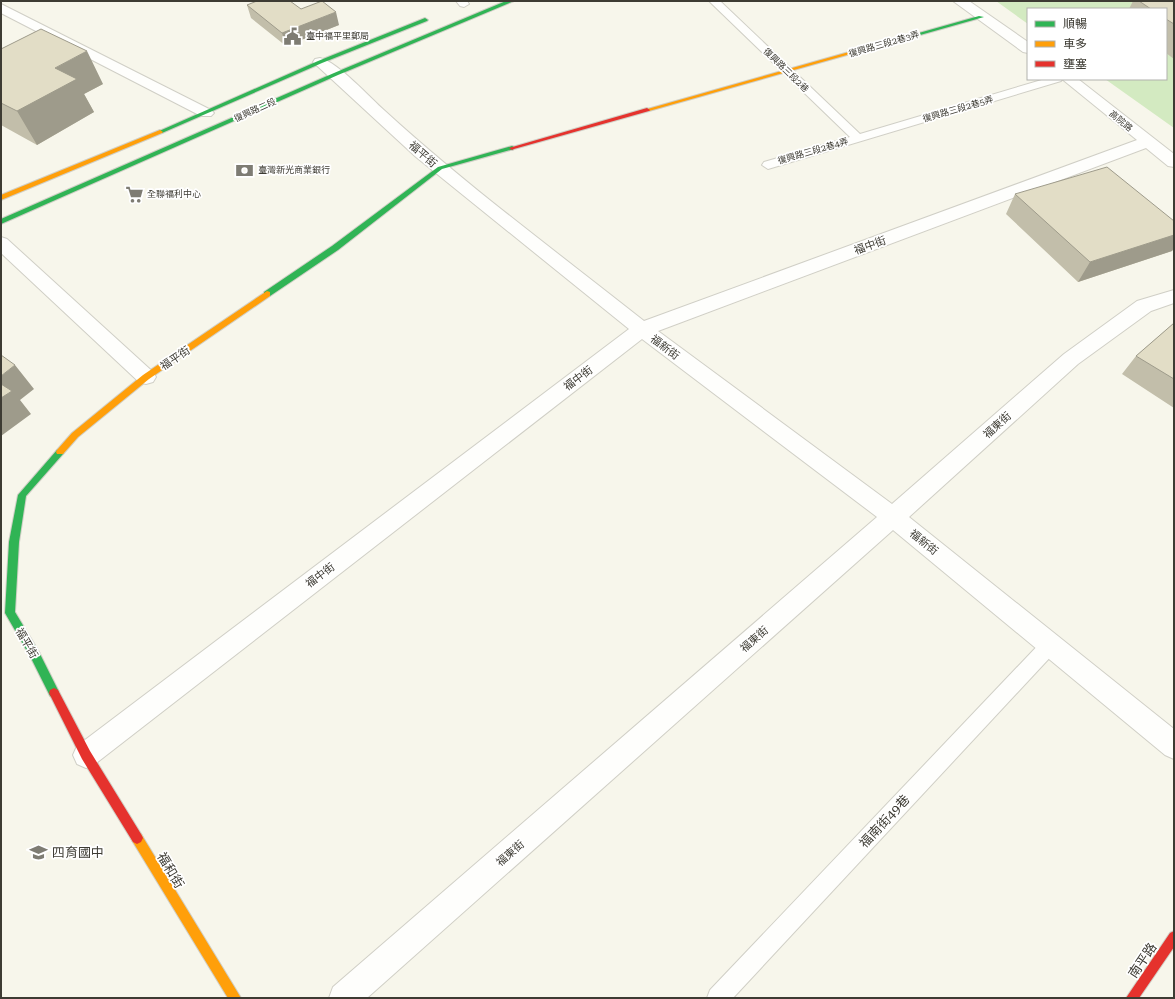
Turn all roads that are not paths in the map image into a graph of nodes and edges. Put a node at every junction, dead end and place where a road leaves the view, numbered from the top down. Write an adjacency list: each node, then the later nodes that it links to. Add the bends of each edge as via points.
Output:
1 (511, 1): 10 (street, 復興路二段)
2 (714, 1): 9 (lane, 復興路三段2巷)
3 (960, 1): 6 (street)
4 (1, 8): 13 (street)
5 (437, 15): 8 (street, 復興路二段)
6 (982, 16): 7 (street); 9 (street, 復興路三段2巷3弄)
7 (1027, 49)
8 (320, 62): 10 (street, 福平街); 13 (street, 復興路二段)
9 (787, 72): 14 (lane, 復興路三段2巷); 18 (street)
10 (336, 74): 18 (street, 福平街); 20 (street, 復興路二段)
11 (1055, 80): 14 (lane, 復興路三段2巷5弄)
12 (1070, 80): 15 (street, 高院路)
13 (206, 113): 19 (street, 復興路二段)
14 (858, 138): 17 (lane, 復興路三段2巷4弄)
15 (1147, 142): 16 (street, 高院路); 23 (street, 福中街)
16 (1174, 162)
17 (768, 164)
18 (440, 168): 23 (street, 福新街); 24 (street, 福平街, via 335,248)
19 (1, 198)
20 (1, 222)
21 (1, 244): 24 (street)
22 (1174, 296): 25 (street, 福東街, via 1144,306 1071,359)
23 (642, 329): 25 (street, 福新街); 28 (street, 福中街)
24 (146, 377): 28 (street, 福平街, via 75,435 22,495 14,542 10,613 35,655)
25 (893, 517): 26 (street, 福新街); 31 (street, 福東街)
26 (1050, 645): 27 (street, 福新街); 32 (lane, 福南街49巷)
27 (1174, 746)
28 (86, 755): 30 (street, 福和街)
29 (1174, 937): 33 (street, 南平路)
30 (235, 998)
31 (344, 998)
32 (718, 998)
33 (1132, 998)

